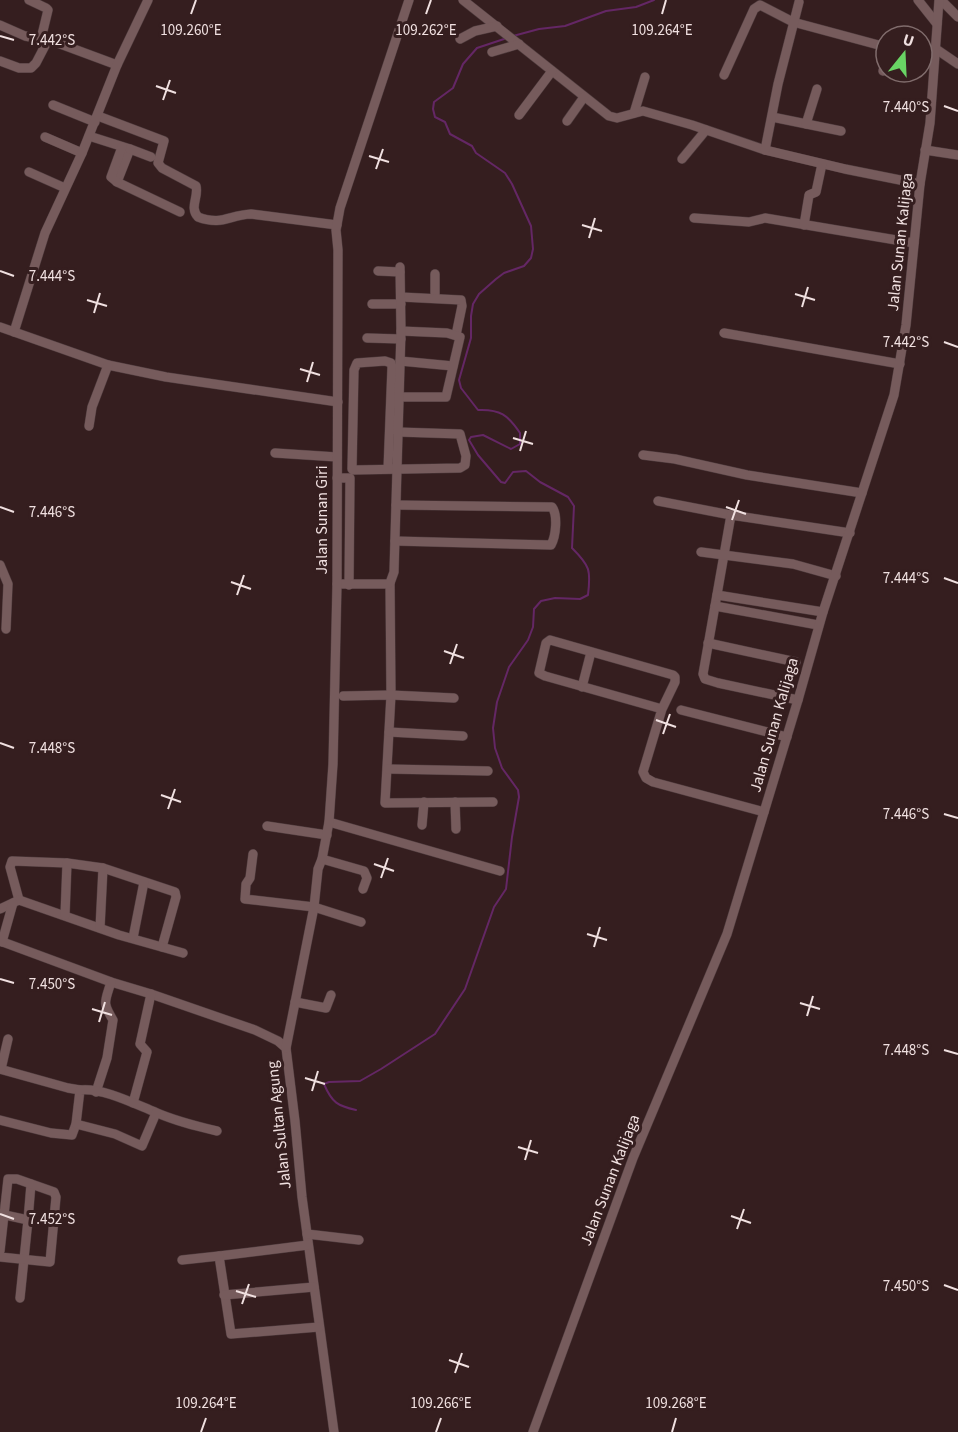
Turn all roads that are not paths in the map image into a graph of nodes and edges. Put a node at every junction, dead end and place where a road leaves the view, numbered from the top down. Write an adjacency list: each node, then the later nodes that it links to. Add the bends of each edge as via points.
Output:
1 (29, 0): 8 (street)
2 (148, 0): 23 (street)
3 (409, 0): 54 (street, Jalan Sunan Giri)
4 (463, 0): 13 (street)
5 (918, 0): 11 (street)
6 (940, 0): 9 (street); 11 (street, Jalan Sunan Kalijaga)
7 (799, 2): 10 (street)
8 (43, 3): 14 (street, via 48,10)
9 (958, 17)
10 (793, 22): 17 (street); 25 (street, via 757,6); 33 (street)
11 (937, 24): 18 (street, Jalan Sunan Kalijaga)
12 (0, 25): 14 (street)
13 (500, 29): 15 (street, via 475,32); 16 (street)
14 (45, 39): 20 (street, via 31,68); 23 (street)
15 (460, 39)
16 (517, 43): 19 (street); 24 (street)
17 (874, 44)
18 (936, 49): 21 (street, Jalan Sunan Kalijaga); 22 (street)
19 (492, 52)
20 (0, 60)
21 (934, 60)
22 (958, 64)
23 (117, 65): 34 (street)
24 (552, 71): 29 (street); 32 (street)
25 (724, 75)
26 (645, 77): 31 (street)
27 (932, 84): 43 (street, Jalan Sunan Kalijaga)
28 (817, 89): 36 (street)
29 (584, 97): 31 (street, via 609,116 617,118); 35 (street)
30 (53, 105): 34 (street)
31 (634, 112): 37 (street, via 643,111)
32 (519, 115)
33 (772, 117): 36 (street); 42 (street)
34 (96, 119): 40 (street); 54 (street, via 164,141 158,164 196,186 193,207 198,217 225,221 251,214)
35 (567, 121)
36 (806, 124): 38 (street)
37 (706, 130): 42 (street); 47 (street)
38 (841, 131)
39 (45, 136): 44 (street)
40 (89, 136): 41 (street); 44 (street)
41 (126, 148): 46 (street); 52 (street, via 111,177)
42 (765, 150): 48 (street)
43 (926, 150): 45 (street); 50 (street, Jalan Sunan Kalijaga)
44 (82, 153): 51 (street)
45 (958, 156)
46 (151, 157)
47 (682, 159)
48 (822, 164): 50 (street); 55 (street, via 816,192 809,195)
49 (29, 172): 51 (street)
50 (920, 184): 56 (street, Jalan Sunan Kalijaga)
51 (65, 188): 63 (street, via 45,233)
52 (180, 212)
53 (694, 218): 55 (street, via 749,222 765,218)
54 (337, 225): 73 (street, Jalan Sunan Giri)
55 (804, 225): 56 (street)
56 (914, 243): 69 (street, Jalan Sunan Kalijaga)
57 (378, 271): 60 (street, via 400,270)
58 (435, 274): 59 (street)
59 (435, 297): 60 (street); 66 (street, via 461,300)
60 (401, 301): 61 (street); 65 (street)
61 (372, 304)
62 (0, 327): 63 (street)
63 (14, 332): 70 (street)
64 (724, 333): 69 (street)
65 (401, 335): 66 (street); 67 (street); 68 (street)
66 (456, 335): 71 (street, via 460,337)
67 (367, 338)
68 (400, 361): 71 (street); 72 (street)
69 (900, 364): 81 (street, Jalan Sunan Kalijaga, via 894,395)
70 (108, 365): 73 (street); 74 (street)
71 (453, 366): 72 (street, via 446,397)
72 (399, 398): 75 (street)
73 (338, 402): 78 (street, Jalan Sunan Giri)
74 (89, 426)
75 (398, 432): 79 (street); 79 (street, via 459,434 466,462 460,468)
76 (275, 453): 78 (street)
77 (643, 455): 81 (street)
78 (338, 457): 80 (street, Jalan Sunan Giri)
79 (393, 469): 79 (street, via 351,469 357,363 388,361 392,367); 83 (street)
80 (337, 478): 93 (street, Jalan Sunan Giri); 94 (street, via 350,478)
81 (862, 493): 85 (street, Jalan Sunan Kalijaga)
82 (658, 501): 84 (street)
83 (396, 505): 86 (street); 86 (street, via 541,507 554,508 555,512 551,545)
84 (731, 515): 85 (street); 88 (street)
85 (850, 532): 90 (street, Jalan Sunan Kalijaga)
86 (395, 541): 91 (street)
87 (700, 552): 88 (street)
88 (725, 554): 90 (street, via 793,564); 95 (street)
89 (0, 565): 92 (street)
90 (836, 576): 100 (street, Jalan Sunan Kalijaga)
91 (390, 583): 94 (street); 108 (street)
92 (4, 584): 102 (street)
93 (337, 584): 94 (street); 123 (street, Jalan Sunan Giri)
94 (350, 585)
95 (717, 595): 96 (street); 98 (street)
96 (750, 600): 97 (street); 99 (street)
97 (780, 605): 100 (street); 101 (street)
98 (715, 606): 99 (street); 104 (street)
99 (747, 612): 101 (street)
100 (823, 612): 103 (street, Jalan Sunan Kalijaga)
101 (778, 618): 103 (street)
102 (4, 623)
103 (818, 626): 111 (street, Jalan Sunan Kalijaga)
104 (708, 644): 106 (street); 111 (street, via 705,679)
105 (591, 652): 107 (street); 107 (street, via 550,640 539,667 539,673 545,676); 112 (street, via 673,675 675,682)
106 (796, 662)
107 (582, 687): 112 (street)
108 (391, 695): 109 (street); 110 (street); 114 (street)
109 (343, 696)
110 (454, 698)
111 (798, 700): 116 (street, Jalan Sunan Kalijaga)
112 (662, 709): 122 (street, via 643,772 646,778)
113 (681, 710): 116 (street)
114 (389, 732): 115 (street); 117 (street)
115 (463, 736)
116 (787, 737): 122 (street, Jalan Sunan Kalijaga)
117 (388, 769): 118 (street); 119 (street, via 385,802)
118 (488, 771)
119 (424, 802): 120 (street); 124 (street)
120 (455, 802): 121 (street); 126 (street)
121 (493, 802)
122 (764, 812): 175 (street, Jalan Sunan Kalijaga, via 727,934 633,1158)
123 (329, 822): 127 (street, Jalan Sunan Giri); 132 (street)
124 (422, 825)
125 (267, 826): 127 (street)
126 (456, 829)
127 (327, 834): 129 (street, Jalan Sunan Giri)
128 (253, 854): 136 (street, via 245,899)
129 (322, 859): 134 (street, via 364,871 367,878); 136 (street, Jalan Sunan Giri)
130 (67, 863): 131 (street); 135 (street, via 12,861); 138 (street)
131 (103, 868): 133 (street); 140 (street)
132 (500, 871)
133 (144, 882): 141 (street); 143 (street, via 176,894)
134 (363, 889)
135 (16, 902): 137 (street); 138 (street); 142 (street)
136 (314, 908): 139 (street); 148 (street, Jalan Sunan Giri)
137 (0, 909)
138 (64, 915): 140 (street)
139 (361, 922)
140 (100, 928): 141 (street)
141 (133, 938): 143 (street)
142 (1, 942): 145 (street, Jalan Sultan Agung)
143 (162, 947): 144 (street)
144 (183, 953)
145 (111, 982): 146 (street, Jalan Sultan Agung); 153 (street, via 105,1004 113,1020)
146 (151, 994): 150 (street, Jalan Sultan Agung, via 255,1030); 154 (street, via 140,1044 147,1052)
147 (331, 995): 148 (street, via 326,1008)
148 (296, 1002): 150 (street, Jalan Sunan Giri)
149 (8, 1039): 151 (street)
150 (286, 1048): 162 (street, Jalan Sultan Agung)
151 (0, 1069): 152 (street)
152 (80, 1090): 153 (street); 157 (street)
153 (96, 1092): 154 (street)
154 (133, 1102): 155 (street)
155 (156, 1113): 157 (street, via 142,1146); 158 (street)
156 (0, 1120): 157 (street, via 60,1135 72,1135)
157 (76, 1124)
158 (218, 1131)
159 (31, 1184): 160 (street, via 8,1179); 161 (street); 168 (street, via 54,1192 56,1197 51,1261)
160 (1, 1214): 161 (street); 165 (street)
161 (28, 1220): 168 (street)
162 (307, 1234): 163 (street); 164 (street, Jalan Sultan Agung)
163 (359, 1240)
164 (309, 1245): 166 (street); 170 (street, Jalan Sultan Agung)
165 (0, 1251)
166 (219, 1256): 169 (street); 171 (street)
167 (0, 1257): 168 (street)
168 (24, 1260): 172 (street)
169 (182, 1260)
170 (314, 1287): 171 (street); 173 (street, Jalan Sultan Agung)
171 (224, 1295): 173 (street, via 229,1331 233,1335)
172 (20, 1298)
173 (320, 1327): 174 (street, Jalan Sultan Agung)
174 (334, 1432)
175 (533, 1432)

